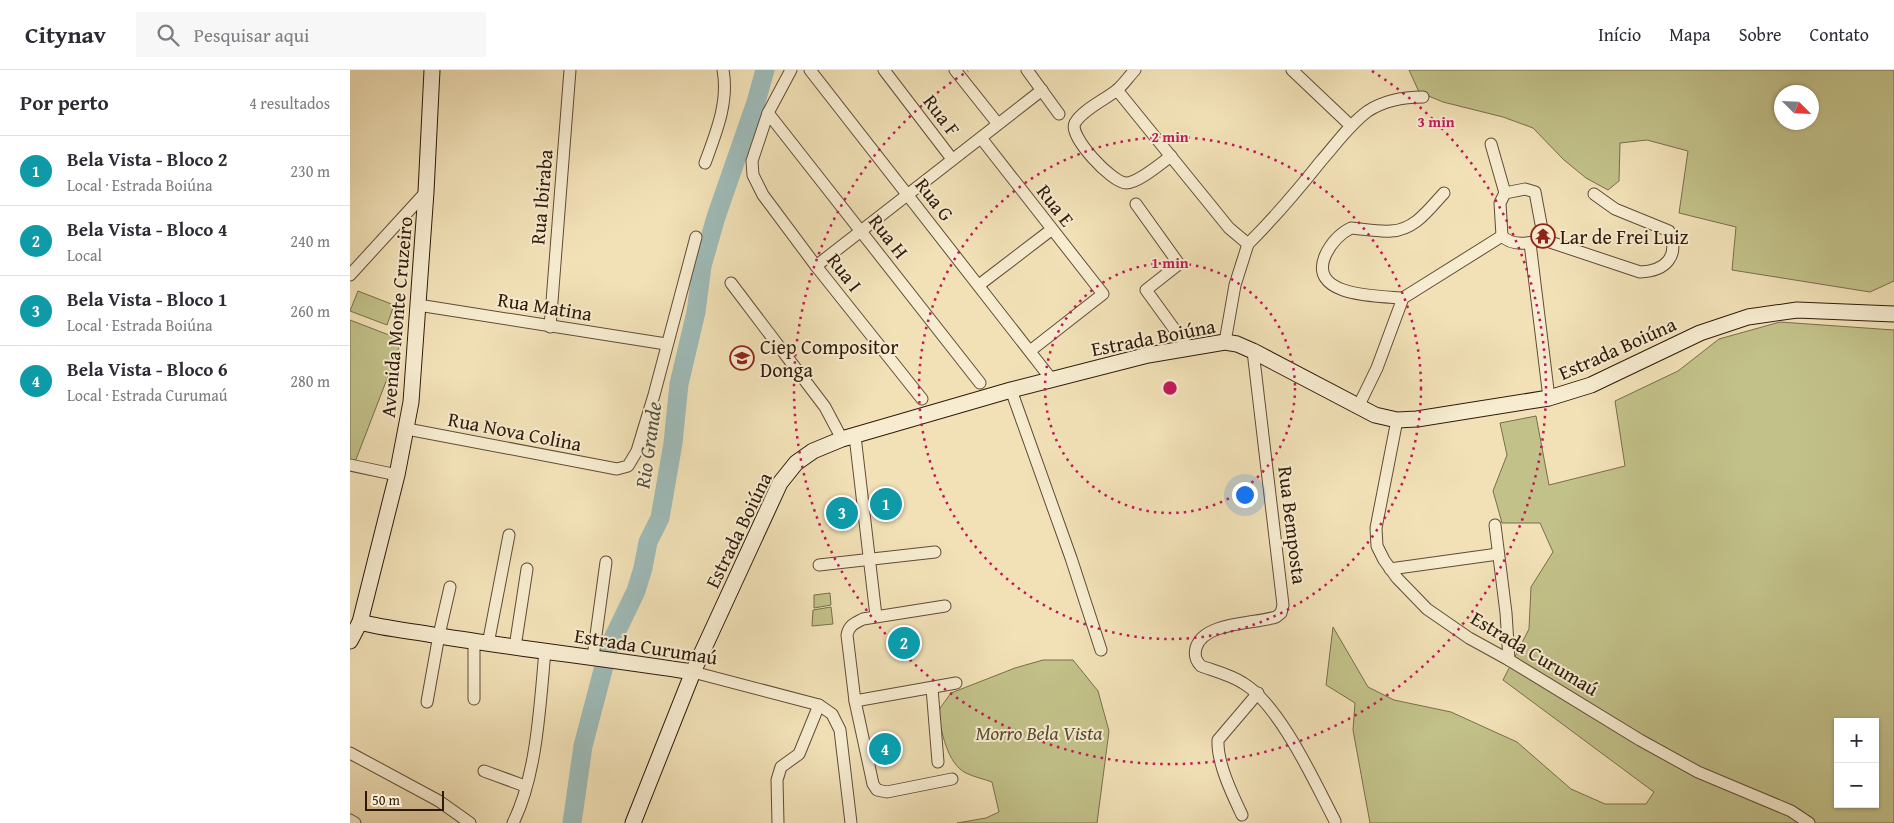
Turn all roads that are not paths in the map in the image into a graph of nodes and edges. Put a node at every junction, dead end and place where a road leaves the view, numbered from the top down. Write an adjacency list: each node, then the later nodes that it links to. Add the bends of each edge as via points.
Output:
1 (432, 70): 23 (street, Avenida Monte Cruzeiro)
2 (570, 70): 43 (street, Rua Ibiraba)
3 (723, 70): 22 (street, via 725,82 721,116)
4 (791, 70): 14 (street)
5 (810, 70): 26 (street, Rua G)
6 (884, 70): 21 (street, Rua F)
7 (955, 70): 16 (street)
8 (1026, 70): 11 (street)
9 (1135, 70): 12 (street)
10 (1292, 70): 17 (street)
11 (1042, 90): 15 (street); 16 (street)
12 (1117, 90): 20 (street); 20 (street, via 1080,116 1074,130 1079,142 1114,179 1124,183 1134,182)
13 (1423, 97): 17 (street, via 1385,102)
14 (768, 113): 29 (street, Rua H); 36 (street, Rua I, via 752,161 753,175 763,195)
15 (1059, 114)
16 (998, 124): 18 (street)
17 (1352, 126): 35 (street)
18 (981, 138): 21 (street); 30 (street, Rua E)
19 (1491, 144): 25 (street)
20 (1171, 156): 35 (street, via 1229,228)
21 (952, 159): 26 (street)
22 (705, 163)
23 (426, 192): 37 (street); 41 (street, Avenida Monte Cruzeiro)
24 (1444, 193): 40 (street, via 1408,227 1392,231 1351,228 1330,247 1323,262 1327,282 1342,291)
25 (1505, 193): 31 (street, via 1500,203); 33 (street, via 1525,189 1535,192)
26 (907, 194): 29 (street); 39 (street, Rua G)
27 (1594, 194): 33 (street, via 1615,209 1669,231 1674,242 1673,254 1664,265 1651,272 1640,272)
28 (1136, 204): 46 (street, via 1179,264 1146,290)
29 (861, 230): 36 (street); 50 (street, Rua H)
30 (1052, 230): 39 (street); 47 (street, Rua E, via 1103,294)
31 (1502, 236): 34 (street, via 1508,242); 40 (street)
32 (696, 237): 45 (street)
33 (1544, 240): 34 (street)
34 (1530, 243): 52 (street)
35 (1248, 244): 44 (street, via 1235,285)
36 (816, 266): 53 (street, Rua I)
37 (350, 275)
38 (731, 284): 57 (street)
39 (979, 285): 47 (street, Rua G)
40 (1403, 298): 54 (street, via 1377,368)
41 (418, 304): 43 (street, Rua Matina); 56 (street, Avenida Monte Cruzeiro, via 414,379)
42 (1894, 314): 52 (street, Estrada Boiúna, via 1797,310 1748,317 1700,333 1591,385)
43 (550, 327): 45 (street, Rua Matina)
44 (1225, 342): 46 (street, Estrada Boiúna); 48 (street, Estrada Boiúna)
45 (666, 344): 56 (street, Rua Nova Colina, via 637,451 628,466 617,469)
46 (1188, 348): 49 (street, Estrada Boiúna)
47 (1030, 351): 49 (street, Rua G)
48 (1253, 351): 54 (street, Estrada Boiúna); 84 (street, Rua Bemposta, via 1283,605 1276,618 1229,626 1206,634 1198,641 1195,652 1196,661 1201,666 1243,682)
49 (1052, 380): 51 (street, Estrada Boiúna)
50 (980, 383)
51 (1011, 390): 57 (street, Estrada Boiúna); 77 (street)
52 (1549, 398): 55 (street, Estrada Boiúna)
53 (922, 399)
54 (1358, 407): 55 (street, Estrada Boiúna)
55 (1397, 420): 68 (street, Estrada Curumaú, via 1376,528 1377,546)
56 (407, 429): 59 (street, Avenida Monte Cruzeiro)
57 (849, 438): 64 (street); 81 (street, Estrada Boiúna, via 813,451 796,463 780,483)
58 (350, 465): 59 (street)
59 (397, 475): 72 (street, Avenida Monte Cruzeiro)
60 (1495, 525): 63 (street)
61 (509, 535): 75 (street)
62 (935, 552): 64 (street)
63 (1498, 554): 68 (street); 80 (street)
64 (869, 559): 66 (street); 71 (street)
65 (606, 562): 79 (street)
66 (819, 565)
67 (527, 569): 76 (street)
68 (1390, 569): 80 (street, Estrada Curumaú, via 1428,608 1469,638)
69 (450, 587): 73 (street)
70 (945, 606): 71 (street)
71 (876, 616): 86 (street, via 848,628)
72 (360, 622): 73 (street, Estrada Curumaú); 74 (street)
73 (439, 636): 75 (street, Estrada Curumaú); 87 (street)
74 (350, 641)
75 (481, 643): 76 (street, Estrada Curumaú); 85 (street)
76 (515, 647): 78 (street, Estrada Curumaú)
77 (1101, 650)
78 (545, 651): 79 (street, Estrada Curumaú); 93 (street, via 532,762)
79 (596, 657): 81 (street, Estrada Curumaú)
80 (1509, 660): 103 (street, Estrada Curumaú, via 1698,772 1792,811)
81 (693, 672): 88 (street, Estrada Curumaú); 100 (street, Estrada Boiúna)
82 (956, 683): 83 (street)
83 (932, 688): 86 (street); 90 (street)
84 (1258, 693): 94 (street, via 1218,740 1218,750 1233,797); 96 (street, Rua Bemposta, via 1287,732)
85 (474, 698)
86 (855, 701): 92 (street, via 877,790 887,792)
87 (427, 702)
88 (819, 704): 101 (street, via 798,754 781,766 777,780); 102 (street, via 832,714 840,730)
89 (350, 753): 98 (street, via 439,801)
90 (938, 762)
91 (484, 771): 93 (street)
92 (952, 780)
93 (526, 786): 99 (street)
94 (1242, 815)
95 (350, 820): 97 (street)
96 (1335, 822)
97 (355, 823)
98 (470, 823)
99 (513, 823)
100 (634, 823)
101 (778, 823)
102 (851, 823)
103 (1809, 823)

